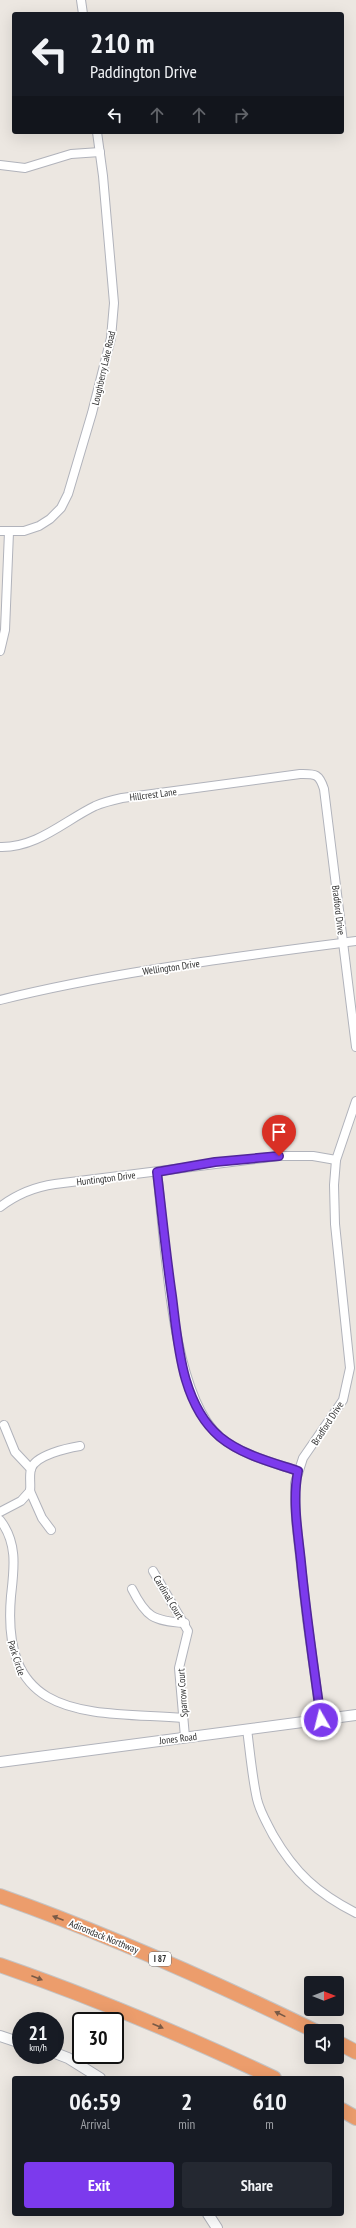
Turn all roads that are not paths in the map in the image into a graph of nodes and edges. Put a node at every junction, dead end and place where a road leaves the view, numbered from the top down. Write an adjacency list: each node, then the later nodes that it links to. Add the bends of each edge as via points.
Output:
1 (81, 0): 2 (street)
2 (83, 12)
3 (97, 134): 4 (street, Loughberry Lake Road)
4 (100, 152): 5 (street, via 71,154 25,168); 7 (street, Loughberry Lake Road, via 114,303 111,338 92,413 68,494 61,508 39,526)
5 (0, 165)
6 (0, 531): 7 (street, Loughberry Lake Road)
7 (9, 532): 8 (street, via 5,630)
8 (0, 651)
9 (316, 775): 10 (street, Hillcrest Lane, via 300,774 122,798 95,806 32,842); 12 (street, Bradford Drive, via 321,778 324,789)
10 (0, 847)
11 (356, 942): 12 (street, Wellington Drive)
12 (344, 943): 13 (street, Wellington Drive, via 111,976 63,984); 14 (street, Bradford Drive)
13 (0, 1000)
14 (356, 1047)
15 (356, 1101): 16 (street, Bradford Drive)
16 (336, 1160): 17 (street, Huntington Drive, via 313,1156 279,1156 215,1162); 22 (street, Bradford Drive, via 335,1224 350,1368 343,1400 303,1458)
17 (157, 1172): 18 (street, Huntington Drive, via 36,1187); 22 (street, via 178,1342 185,1376 195,1402 212,1429 237,1448 260,1459)
18 (0, 1207)
19 (4, 1425): 21 (street, via 15,1452)
20 (80, 1446): 21 (street, via 61,1450 36,1461)
21 (31, 1469): 23 (street)
22 (298, 1471): 32 (street, Bradford Drive, via 296,1520)
23 (30, 1491): 24 (street, via 21,1501); 26 (street, via 42,1518)
24 (0, 1512)
25 (0, 1520): 31 (street, Park Circle, via 13,1548 15,1566 8,1619 12,1651 21,1675 31,1688 60,1706 87,1711)
26 (51, 1530)
27 (154, 1571): 29 (street, Cardinal Court)
28 (132, 1589): 29 (street, via 140,1605 149,1615 158,1620)
29 (184, 1623): 31 (street, Sparrow Court, via 188,1637 179,1668)
30 (356, 1715): 32 (street, Jones Road)
31 (183, 1718): 34 (street, Sparrow Court)
32 (321, 1720): 33 (street, Jones Road)
33 (247, 1729): 34 (street, Jones Road); 37 (street, via 257,1800 286,1857 311,1886)
34 (185, 1737): 35 (street, Jones Road)
35 (0, 1762)
36 (0, 1896): 39 (highway, Adirondack Northway / I 87, one-way to 36, via 228,1988 120,1941)
37 (356, 1913)
38 (0, 1965): 46 (highway, one-way to 46, via 114,2008)
39 (304, 2026)
40 (0, 2036): 41 (street)
41 (12, 2040)
42 (344, 2046): 43 (highway)
43 (356, 2052)
44 (64, 2057): 45 (street)
45 (97, 2076)
46 (270, 2076)
47 (344, 2111): 48 (highway)
48 (356, 2118)
49 (209, 2216): 50 (street)
50 (217, 2228)

